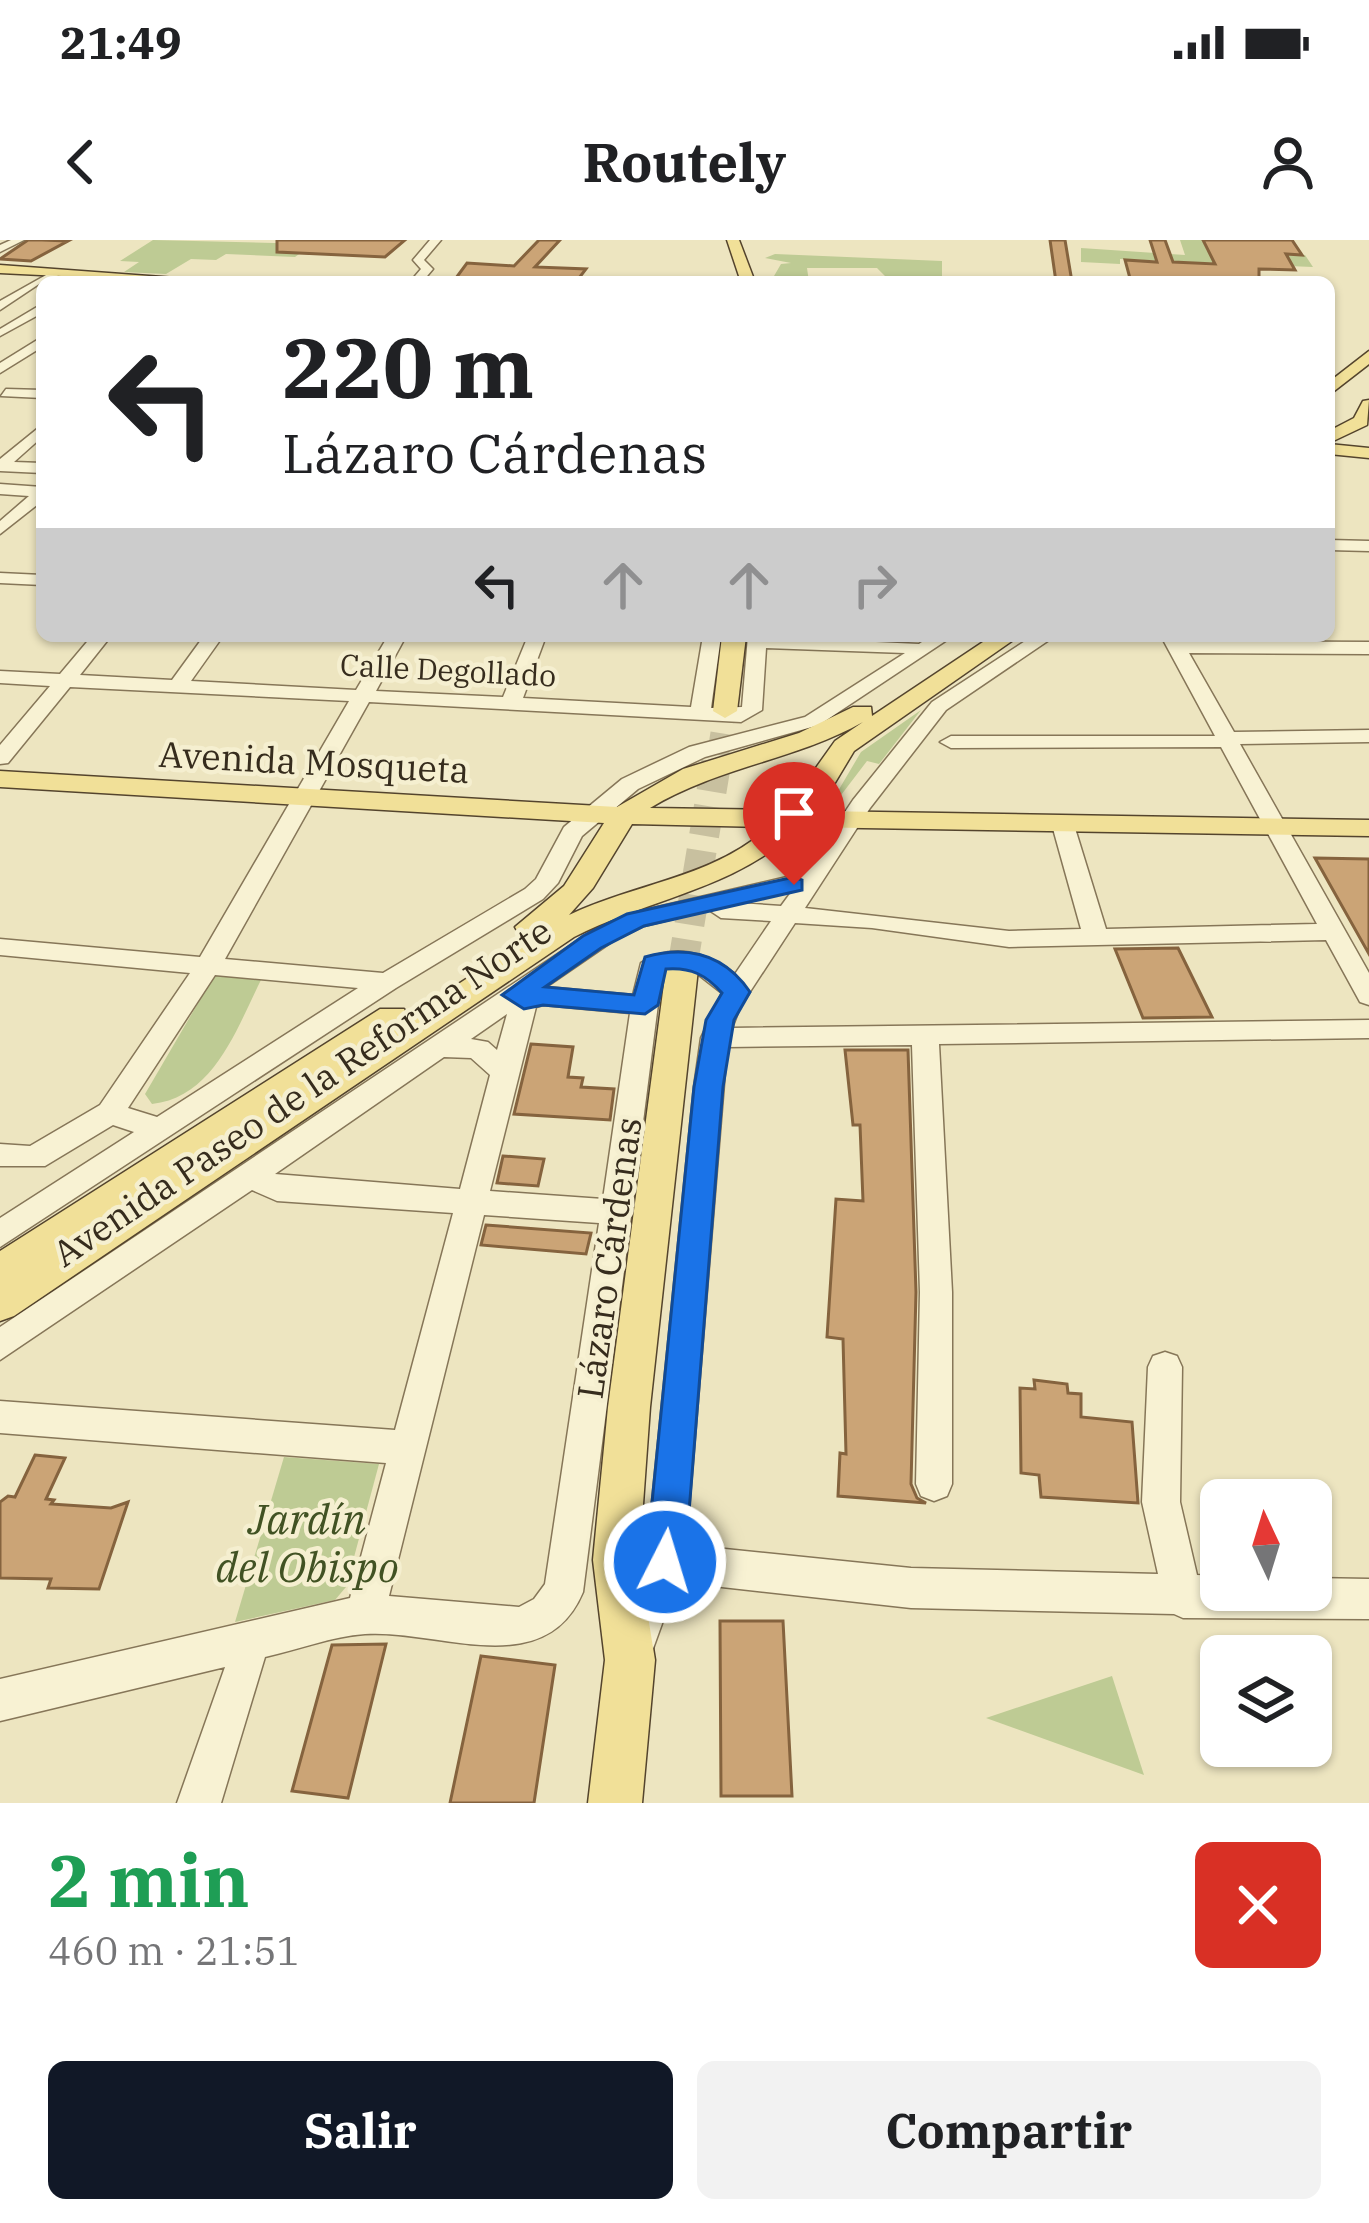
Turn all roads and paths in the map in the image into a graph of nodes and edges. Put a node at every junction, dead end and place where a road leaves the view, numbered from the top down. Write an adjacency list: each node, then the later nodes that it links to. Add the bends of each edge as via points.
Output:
1 (19, 240): 4 (street)
2 (436, 240): 6 (street, via 420,255 427,269)
3 (734, 240): 7 (main road)
4 (0, 249)
5 (0, 270): 8 (main road)
6 (421, 276)
7 (746, 276)
8 (36, 277)
9 (36, 281): 11 (street)
10 (36, 286): 13 (street)
11 (0, 287)
12 (0, 296): 13 (street)
13 (17, 296): 14 (street)
14 (0, 306)
15 (36, 312): 16 (street)
16 (2, 333): 17 (street)
17 (36, 336)
18 (36, 342): 21 (street)
19 (1369, 356): 22 (main road)
20 (36, 362): 21 (street)
21 (6, 365)
22 (1335, 383)
23 (1335, 385): 24 (main road)
24 (1369, 388)
25 (6, 393): 26 (street)
26 (36, 394)
27 (1369, 405): 28 (main road, via 1361,421)
28 (1335, 435)
29 (36, 436): 32 (street)
30 (1335, 450): 31 (main road)
31 (1368, 454)
32 (1, 466): 33 (street)
33 (36, 468)
34 (0, 489): 35 (street)
35 (36, 492)
36 (36, 497): 37 (street)
37 (0, 529)
38 (1335, 545): 39 (street)
39 (1369, 546)
40 (0, 578): 41 (street)
41 (36, 580)
42 (97, 642): 57 (street)
43 (210, 642): 58 (street)
44 (393, 642): 59 (street)
45 (535, 642): 60 (street)
46 (713, 642): 61 (street)
47 (749, 642): 61 (main road)
48 (861, 642): 54 (street)
49 (971, 642): 69 (main road, Avenida Paseo de la Reforma Norte, via 824,735 704,770)
50 (998, 642): 70 (main road, Avenida Paseo de la Reforma Norte, via 844,746)
51 (1037, 642): 71 (street, via 939,706)
52 (1174, 642): 63 (street)
53 (1285, 642): 55 (street)
54 (916, 644): 68 (street, Avenida Paseo de la Reforma Norte, via 812,721 663,766)
55 (1369, 648)
56 (0, 677): 57 (street, Calle Degollado)
57 (63, 681): 58 (street, Calle Degollado); 65 (street)
58 (178, 686): 59 (street, Calle Degollado)
59 (361, 697): 60 (street, Calle Degollado); 67 (street)
60 (511, 704): 61 (street, Calle Degollado)
61 (725, 713)
62 (1369, 736): 63 (street)
63 (1228, 740): 64 (street); 73 (street)
64 (951, 742)
65 (0, 758)
66 (0, 779): 67 (main road, Avenida Mosqueta)
67 (306, 797): 68 (main road, Avenida Mosqueta); 81 (street)
68 (589, 814): 69 (main road, Avenida Mosqueta); 83 (street, Avenida Paseo de la Reforma Norte, via 534,894)
69 (625, 816): 70 (main road, Avenida Mosqueta); 102 (main road, Avenida Paseo de la Reforma Norte, via 571,898 550,914)
70 (793, 821): 71 (main road, Avenida Mosqueta); 103 (main road, Avenida Paseo de la Reforma Norte, via 719,872 562,930)
71 (850, 822): 72 (main road, Avenida Mosqueta); 75 (street)
72 (1063, 825): 73 (main road, Avenida Mosqueta); 79 (street)
73 (1276, 827): 74 (main road, Avenida Mosqueta); 78 (street)
74 (1369, 828)
75 (814, 878): 76 (street, Avenida Paseo de la Reforma Norte); 77 (street)
76 (686, 908): 77 (street); 86 (street, Avenida Paseo de la Reforma Norte, via 604,935)
77 (791, 916): 79 (street, via 988,938); 84 (street)
78 (1334, 932): 79 (street); 85 (street)
79 (1096, 937)
80 (0, 947): 81 (street)
81 (209, 964): 83 (street); 93 (street)
82 (682, 969): 113 (main road, via 616,1560)
83 (387, 982): 94 (street, Avenida Paseo de la Reforma Norte)
84 (736, 992): 87 (street, Lázaro Cárdenas, via 714,967 662,960 650,969); 90 (street)
85 (1369, 996)
86 (520, 997): 87 (street); 91 (street, Avenida Paseo de la Reforma Norte); 92 (street)
87 (645, 1005): 100 (street, Lázaro Cárdenas)
88 (1369, 1029): 89 (street)
89 (925, 1034): 90 (street); 108 (street)
90 (715, 1038): 109 (street)
91 (438, 1047): 92 (street, via 478,1049); 97 (street, Avenida Paseo de la Reforma Norte)
92 (504, 1070): 98 (street)
93 (110, 1113): 94 (street); 96 (street)
94 (161, 1130): 99 (street, Avenida Paseo de la Reforma Norte)
95 (0, 1155): 96 (street)
96 (34, 1158): 99 (street)
97 (250, 1175): 98 (street, via 278,1189); 104 (street, Avenida Paseo de la Reforma Norte)
98 (470, 1202): 100 (street); 107 (street)
99 (37, 1211): 101 (street, Avenida Paseo de la Reforma Norte)
100 (615, 1213): 112 (street, Lázaro Cárdenas, via 563,1592 548,1613 521,1627)
101 (0, 1234)
102 (0, 1272)
103 (0, 1304)
104 (0, 1345)
105 (1165, 1367): 110 (street, via 1161,1502)
106 (0, 1417): 107 (street)
107 (407, 1448): 112 (street)
108 (934, 1484)
109 (665, 1562): 110 (street, via 911,1588); 113 (street)
110 (1183, 1598): 111 (street)
111 (1369, 1599)
112 (365, 1614): 115 (street)
113 (629, 1660): 117 (main road)
114 (247, 1662): 116 (street)
115 (0, 1700)
116 (199, 1803)
117 (615, 1803)

